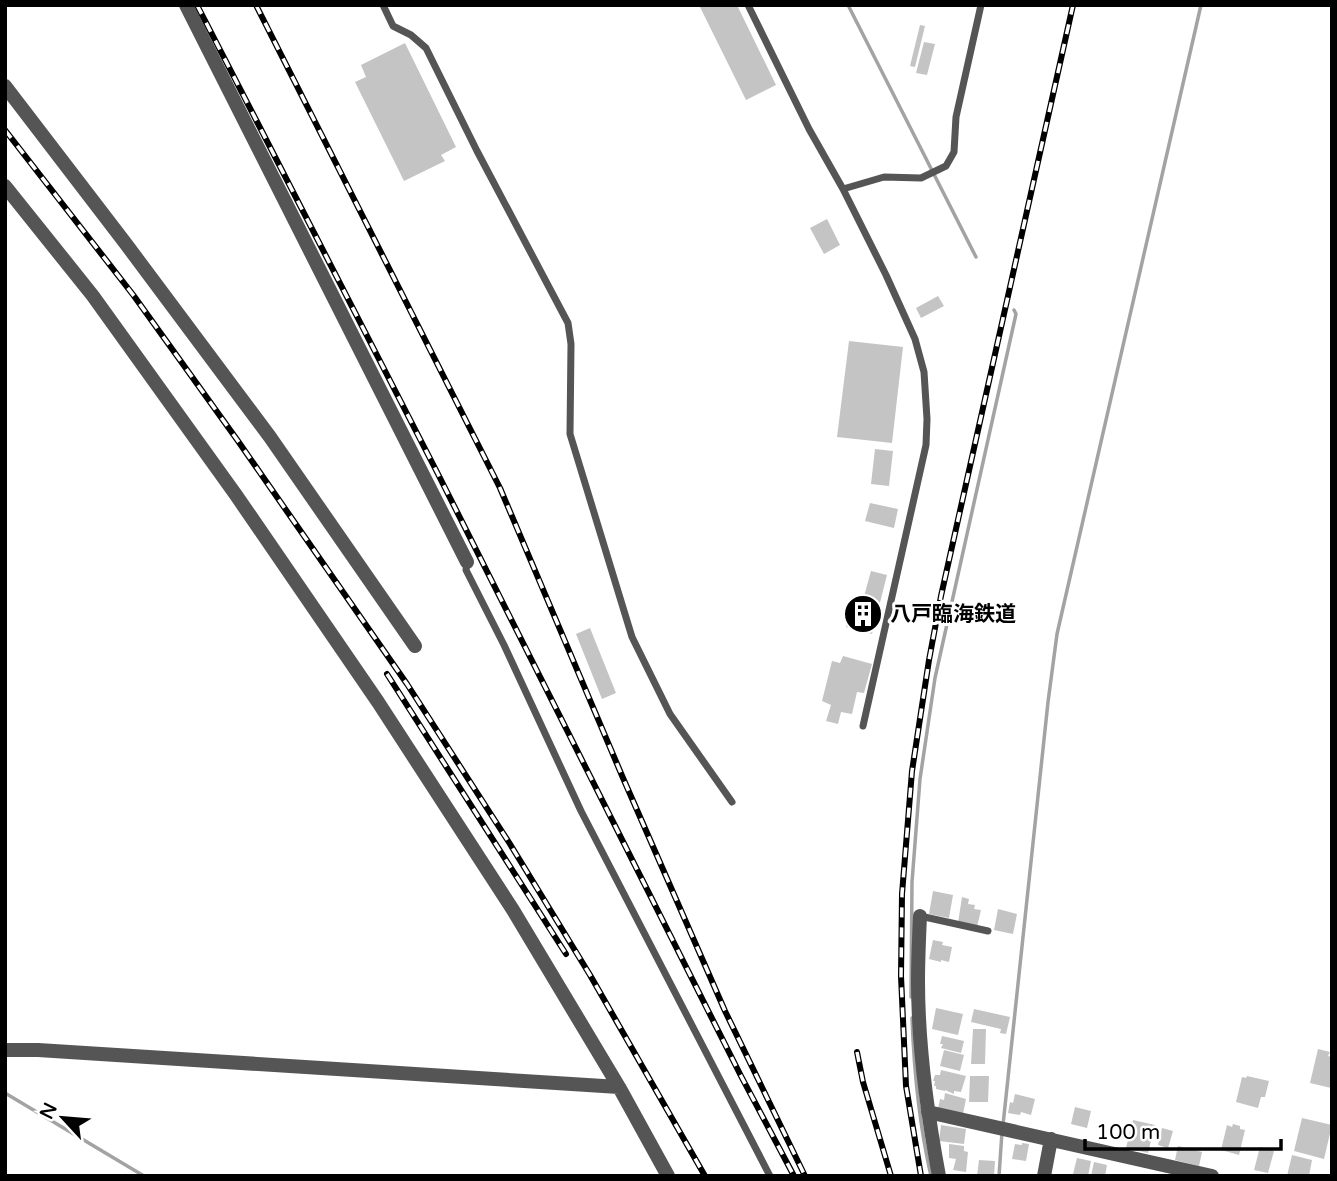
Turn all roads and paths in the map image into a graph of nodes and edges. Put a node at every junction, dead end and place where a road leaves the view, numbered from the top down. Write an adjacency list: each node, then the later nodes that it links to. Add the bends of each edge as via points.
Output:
1 (186, 5): 8 (street)
2 (383, 5): 11 (lane, via 393,26 426,48 568,323 570,434 632,637 670,714)
3 (748, 5): 7 (lane)
4 (981, 5): 7 (lane, via 954,152 946,166 920,178 884,177)
5 (5, 86): 9 (street, via 270,437)
6 (5, 186): 15 (street, via 101,307 378,702 513,910)
7 (843, 189): 10 (lane, via 915,339 924,372 927,419 926,445)
8 (467, 562): 19 (lane, via 466,570 581,811)
9 (415, 646)
10 (863, 726)
11 (732, 802)
12 (920, 916): 13 (lane); 16 (street, via 920,1035)
13 (988, 931)
14 (5, 1050): 15 (street)
15 (619, 1087): 18 (street)
16 (928, 1112): 17 (street); 20 (street)
17 (1051, 1139): 21 (street); 22 (street)
18 (668, 1176)
19 (770, 1176)
20 (939, 1176)
21 (1044, 1176)
22 (1212, 1176)

